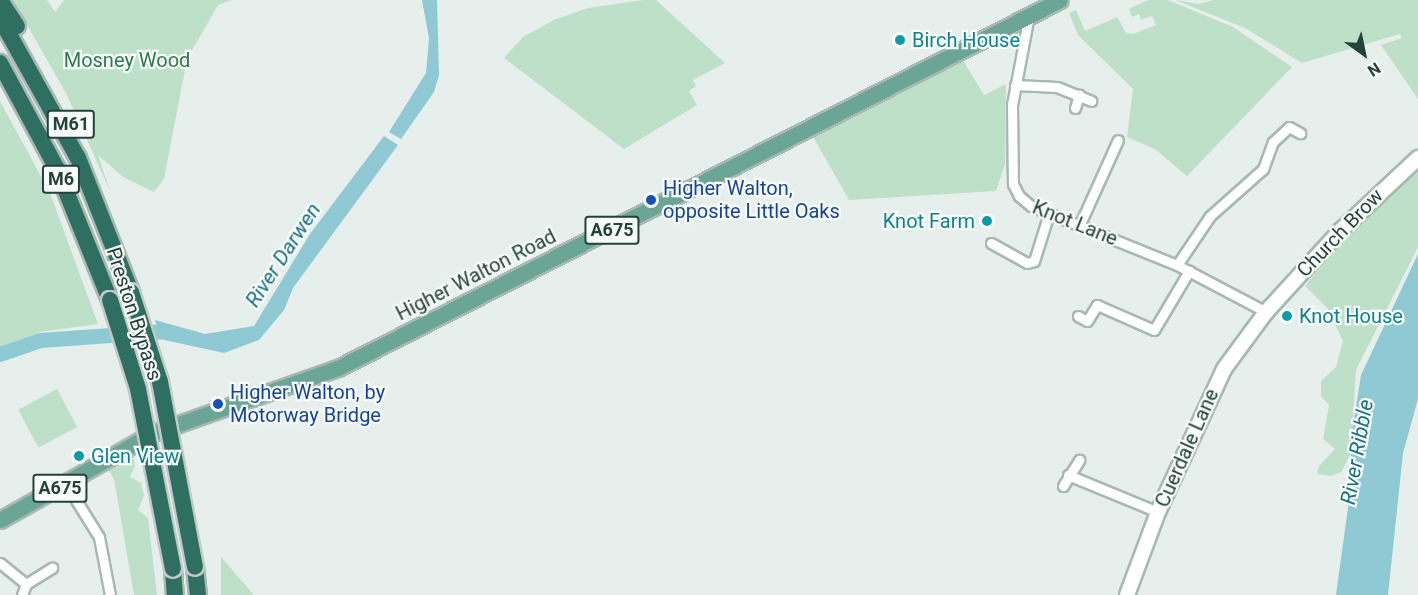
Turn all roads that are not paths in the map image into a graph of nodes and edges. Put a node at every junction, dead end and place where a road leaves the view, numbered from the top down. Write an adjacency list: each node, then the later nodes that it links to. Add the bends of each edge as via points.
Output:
1 (0, 0): 16 (highway, M61, via 52,86 99,180)
2 (1060, 0): 3 (main road, Higher Walton Road / A675)
3 (1029, 15): 6 (street, Knot Lane); 23 (main road, Higher Walton Road / A675, via 338,368 153,433)
4 (0, 18): 16 (highway, M6, via 78,158)
5 (0, 63): 32 (highway, Preston Bypass / M6, bridge, via 57,169 110,300 138,389)
6 (1015, 85): 7 (street, via 1057,87); 13 (street, Knot Lane, via 1012,184 1022,201)
7 (1079, 95): 8 (street); 9 (street)
8 (1091, 101)
9 (1075, 108)
10 (1300, 133): 17 (street, via 1289,127 1273,142 1263,169 1210,216)
11 (1118, 141): 14 (street)
12 (1418, 159): 19 (main road, Church Brow, via 1372,198)
13 (1049, 213): 14 (street, Knot Lane); 15 (street, via 1034,261 1027,263)
14 (1080, 224): 17 (street, Knot Lane)
15 (991, 243)
16 (119, 259): 33 (highway, Preston Bypass / M6, bridge, via 160,382)
17 (1177, 265): 18 (street, Knot Lane)
18 (1190, 271): 19 (street, Knot Lane); 20 (street, via 1154,330 1097,305 1087,321)
19 (1266, 312): 25 (main road, Cuerdale Lane, via 1224,369)
20 (1078, 316)
21 (1079, 460): 22 (street)
22 (1068, 476): 24 (street); 25 (street)
23 (66, 484): 26 (main road, Higher Walton Road / A675); 31 (street, via 99,537)
24 (1063, 486)
25 (1158, 512): 34 (main road, Cuerdale Lane)
26 (0, 520)
27 (0, 563): 29 (street)
28 (52, 568): 29 (street)
29 (26, 584): 30 (street)
30 (22, 595)
31 (110, 595)
32 (175, 595)
33 (198, 595)
34 (1127, 595)

